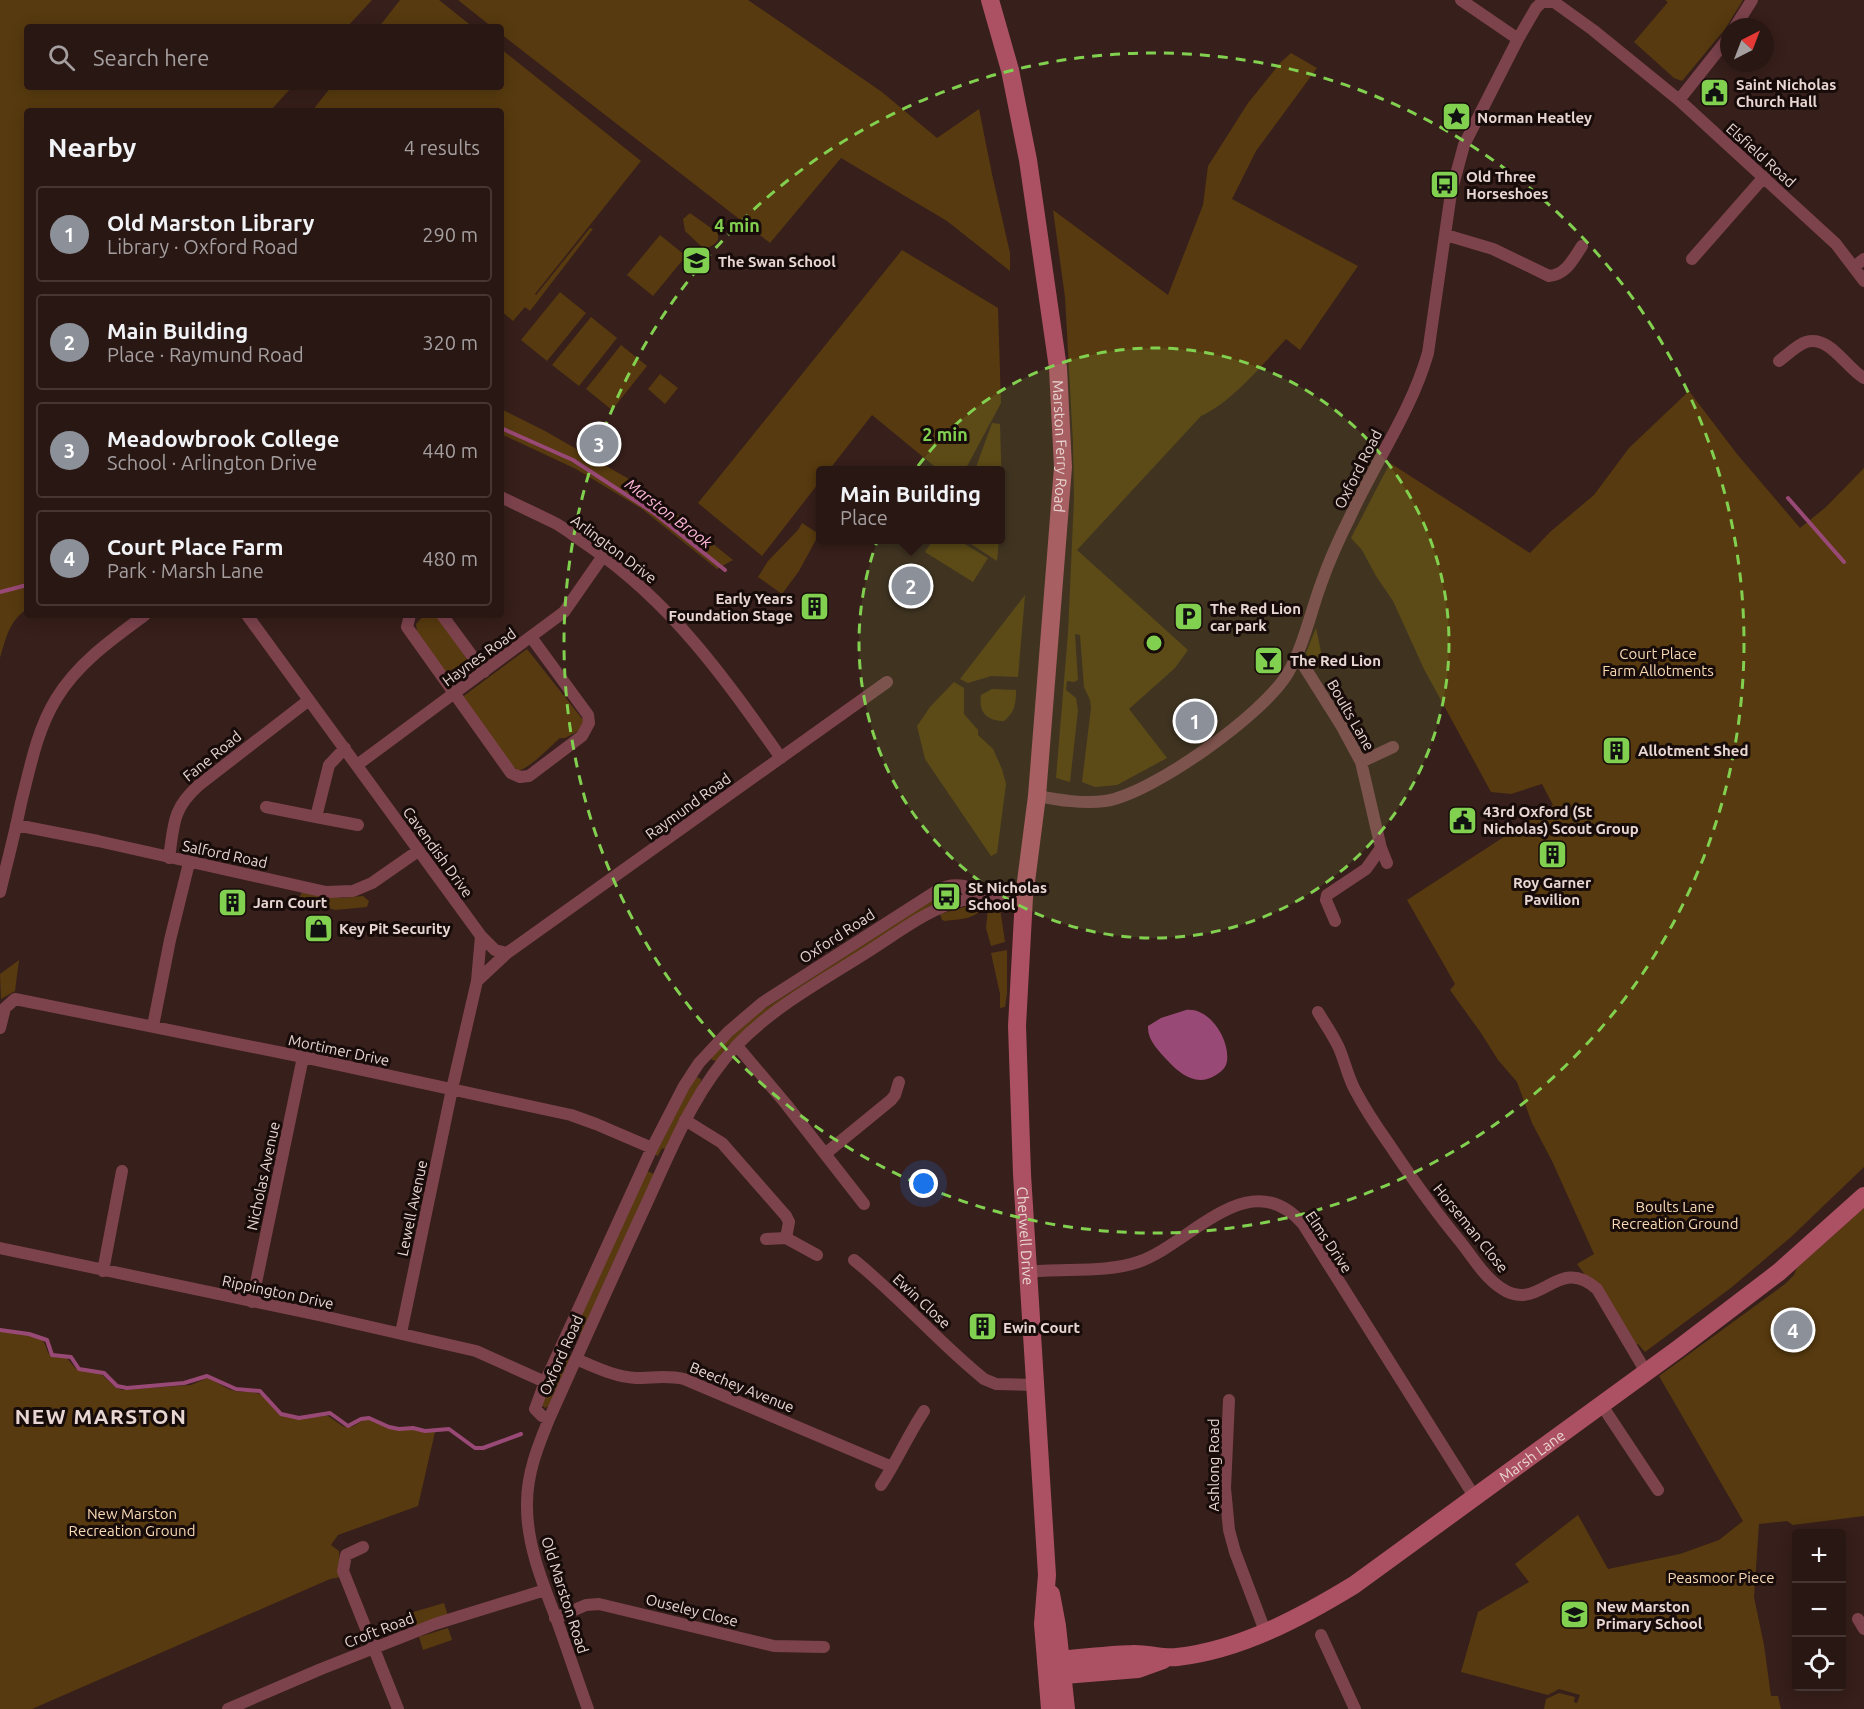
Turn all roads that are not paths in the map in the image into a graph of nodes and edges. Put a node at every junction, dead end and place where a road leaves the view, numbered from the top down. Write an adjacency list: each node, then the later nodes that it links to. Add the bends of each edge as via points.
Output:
1 (990, 0): 34 (main road, Marston Ferry Road, via 1010,70 1028,160 1058,368 1063,467)
2 (1461, 0): 6 (street)
3 (1752, 0): 5 (street)
4 (1542, 1): 6 (street, Oxford Road); 8 (street, Elsfield Road, via 1554,2 1593,30)
5 (1741, 18)
6 (1518, 39): 10 (street, Oxford Road, via 1464,145)
7 (1720, 48): 8 (street)
8 (1679, 100): 9 (street, Elsfield Road)
9 (1764, 177): 12 (street); 13 (street, Elsfield Road)
10 (1446, 235): 11 (street, via 1493,249 1549,276 1565,270); 24 (street, Oxford Road, via 1422,375 1346,525)
11 (1582, 246)
12 (1692, 259)
13 (1859, 262): 14 (street, Elsfield Road)
14 (1864, 281)
15 (1779, 361): 16 (street, via 1805,342 1817,341)
16 (1864, 378)
17 (504, 498): 18 (street, Arlington Drive, via 556,524)
18 (603, 556): 23 (street, Haynes Road, via 564,612); 31 (street, Arlington Drive, via 680,624 726,680)
19 (141, 618): 37 (street, via 88,660 56,699 31,761)
20 (249, 618): 28 (street, Cavendish Drive)
21 (409, 618): 27 (street, via 407,627)
22 (444, 618): 25 (street)
23 (531, 638): 25 (street, Haynes Road); 27 (street, via 588,715 589,723 582,736 529,776 511,773)
24 (1297, 656): 32 (street, Boults Lane); 34 (street, Oxford Road, via 1260,707 1169,774 1104,801)
25 (484, 672): 27 (street, Haynes Road)
26 (886, 682): 31 (street, Raymund Road)
27 (455, 693): 33 (street, Haynes Road)
28 (309, 700): 30 (street, Cavendish Drive); 41 (street, Fane Road, via 185,798 174,822)
29 (1393, 747): 32 (street)
30 (345, 748): 33 (street, Cavendish Drive); 36 (street, via 329,765)
31 (781, 758): 49 (street, Raymund Road)
32 (1361, 762): 39 (street, Boults Lane)
33 (357, 765): 40 (street, Cavendish Drive)
34 (1037, 796): 46 (main road, Marston Ferry Road)
35 (266, 807): 36 (street)
36 (316, 816): 38 (street)
37 (16, 825): 41 (street, Salford Road); 44 (street)
38 (358, 825)
39 (1381, 848): 43 (street, Boults Lane); 47 (street, via 1366,869 1327,895)
40 (418, 851): 42 (street, Salford Road, via 372,883 353,891 326,892); 48 (street, Cavendish Drive)
41 (169, 858): 42 (street, Salford Road)
42 (189, 863): 52 (street)
43 (1387, 863)
44 (0, 892)
45 (971, 897): 46 (street, Oxford Road); 54 (street, Oxford Road, via 920,919 788,1003); 56 (street, Oxford Road, via 964,886 954,884 921,901 762,1003)
46 (1024, 897): 72 (main road, Cherwell Drive, via 1017,1026)
47 (1335, 921)
48 (481, 936): 49 (street, via 495,950); 50 (street)
49 (507, 953): 50 (street, Raymund Road)
50 (477, 981): 59 (street)
51 (1318, 1012): 76 (street, Horseman Close, via 1339,1047 1365,1108 1415,1182 1485,1273 1501,1288 1520,1295 1538,1292 1563,1278 1590,1283)
52 (153, 1026): 53 (street, Mortimer Drive, via 15,999 5,1008); 55 (street, Mortimer Drive)
53 (0, 1028)
54 (737, 1046): 57 (street, Oxford Road); 62 (street)
55 (303, 1057): 59 (street, Mortimer Drive); 73 (street, Nicholas Avenue)
56 (699, 1063): 57 (street); 61 (street, Oxford Road)
57 (713, 1073): 60 (street, Oxford Road)
58 (899, 1082): 62 (street, via 891,1100)
59 (452, 1089): 61 (street, Mortimer Drive, via 571,1115); 74 (street, Lewell Avenue)
60 (685, 1120): 66 (street, via 722,1143 780,1208 789,1222); 75 (street, Oxford Road)
61 (652, 1148): 77 (street, Oxford Road)
62 (825, 1154): 65 (street)
63 (122, 1171): 71 (street)
64 (1864, 1196): 76 (main road, Marsh Lane, via 1779,1272)
65 (864, 1204)
66 (786, 1238): 67 (street); 69 (street)
67 (766, 1239)
68 (0, 1248): 71 (street, Rippington Drive)
69 (816, 1255)
70 (854, 1260): 78 (street, Ewin Close, via 984,1379 996,1384)
71 (103, 1271): 73 (street, Rippington Drive)
72 (1028, 1272): 78 (main road, Cherwell Drive); 86 (street, Elms Drive, via 1137,1263 1241,1203 1263,1201 1278,1205 1303,1224)
73 (252, 1302): 74 (street, Rippington Drive)
74 (401, 1333): 77 (street, Rippington Drive, via 476,1351)
75 (576, 1359): 82 (street, Oxford Road); 83 (street, Beechey Avenue, via 620,1376 684,1378)
76 (1646, 1372): 80 (main road, Marsh Lane)
77 (545, 1382): 82 (street, Oxford Road, via 535,1408)
78 (1035, 1385): 88 (main road, Cherwell Drive)
79 (1229, 1400): 91 (street, Ashlong Road, via 1225,1488 1229,1530)
80 (1601, 1404): 85 (street); 86 (main road, Marsh Lane)
81 (924, 1411): 83 (street)
82 (549, 1419): 89 (street, Old Marston Road, via 532,1464 527,1502 528,1528)
83 (892, 1467): 84 (street)
84 (881, 1485)
85 (1658, 1490)
86 (1474, 1496): 91 (main road, Marsh Lane, via 1354,1585 1299,1617)
87 (363, 1547): 93 (street, via 346,1555 343,1571)
88 (1047, 1575): 95 (main road, Cherwell Drive, via 1058,1634); 95 (main road, Cherwell Drive, via 1043,1624)
89 (545, 1590): 90 (street, Old Marston Road); 93 (street, Croft Road)
90 (555, 1618): 94 (street, Ouseley Close, via 599,1604 774,1646); 98 (street, Old Marston Road)
91 (1265, 1631): 95 (main road, Marsh Lane, via 1225,1647 1168,1658 1138,1669 1106,1663)
92 (1321, 1635): 101 (street)
93 (374, 1647): 96 (street, Croft Road); 97 (street)
94 (824, 1647)
95 (1054, 1668): 99 (main road, Cherwell Drive); 100 (main road, Cherwell Drive)
96 (228, 1709)
97 (398, 1709)
98 (588, 1709)
99 (1050, 1709)
100 (1066, 1709)
101 (1355, 1709)

